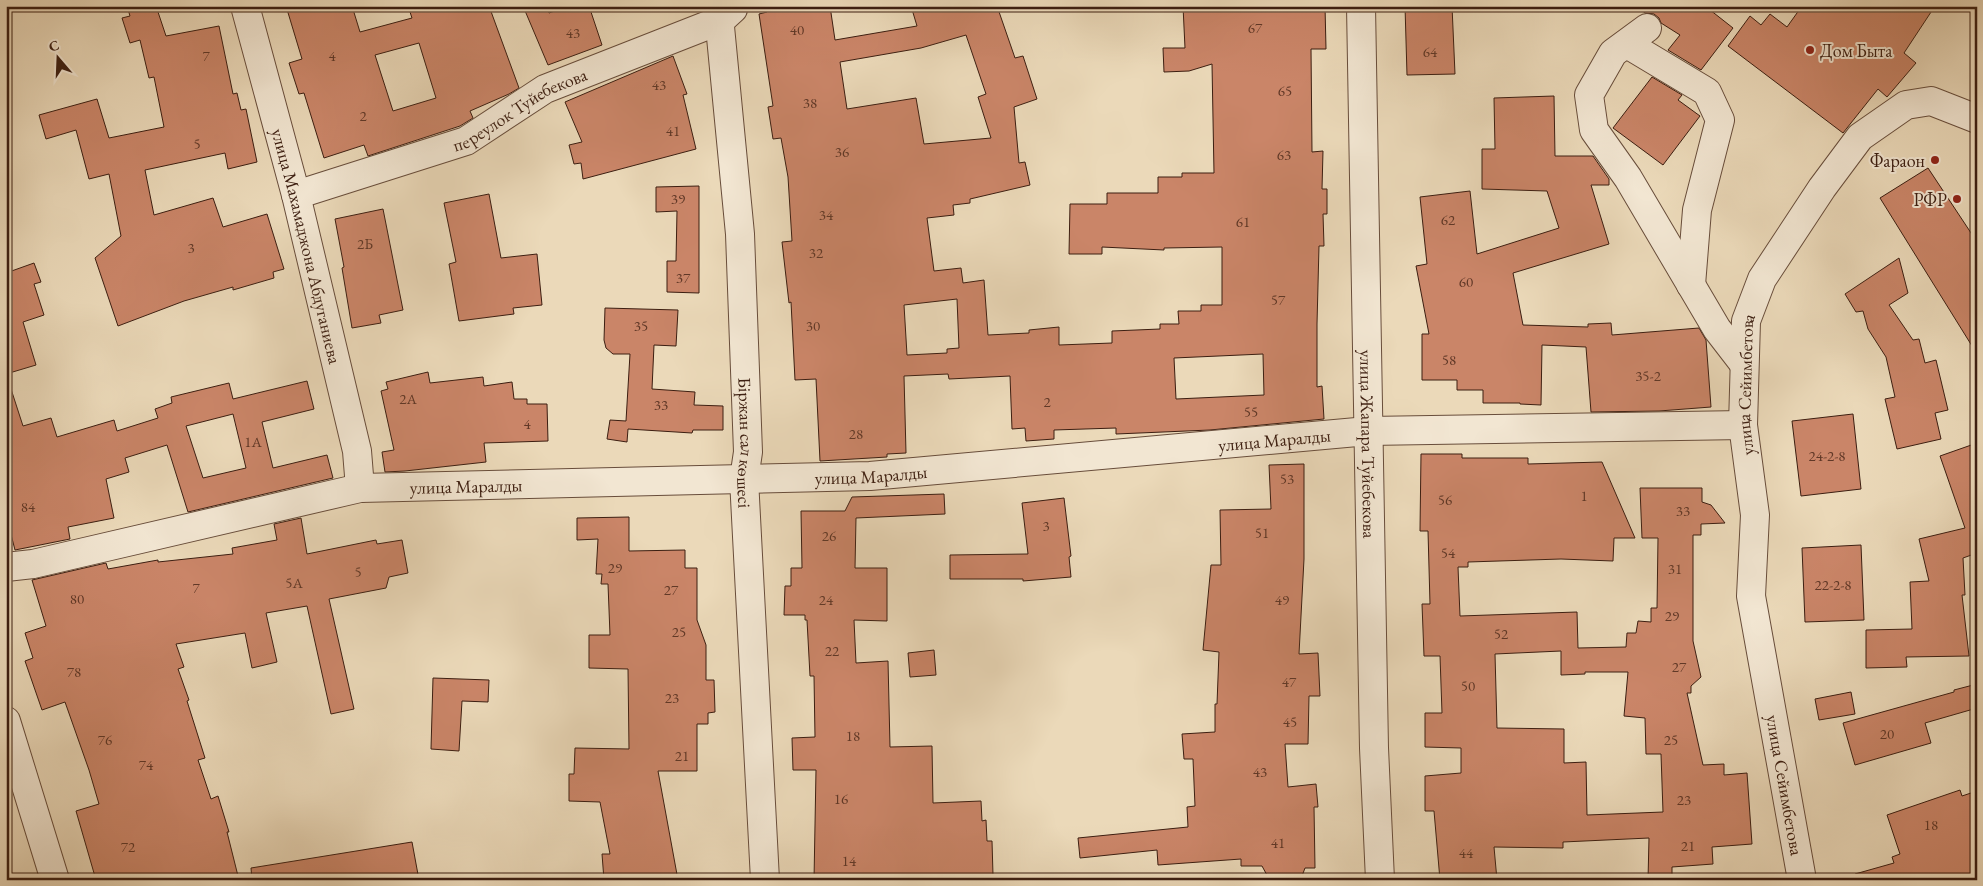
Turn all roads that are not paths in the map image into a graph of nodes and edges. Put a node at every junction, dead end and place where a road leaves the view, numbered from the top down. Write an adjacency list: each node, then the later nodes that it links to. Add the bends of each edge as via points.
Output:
1 (245, 6): 5 (street, улица Махамаджона Абдуганиева)
2 (1361, 6): 9 (street, улица Жапара Туйебекова)
3 (725, 11): 5 (street, переулок Туйебекова, via 545,89 466,142); 10 (street, Біржан сал көшесі, via 740,234 748,452)
4 (1977, 119): 7 (street, улица Сейимбетова, via 1931,101 1906,105 1860,137 1762,279 1746,321)
5 (296, 195): 11 (street, улица Махамаджона Абдуганиева, via 357,451)
6 (1691, 286): 6 (street, via 1628,178 1594,130 1589,95 1613,53 1637,36 1707,92 1720,120 1697,210); 7 (street, via 1717,329)
7 (1744, 364): 8 (street, улица Сейимбетова)
8 (1743, 425): 9 (street, улица Маралды); 17 (street, улица Сейимбетова, via 1755,515 1751,596)
9 (1368, 431): 10 (street, улица Маралды, via 870,476); 16 (street, улица Жапара Туйебекова)
10 (744, 479): 11 (street, улица Маралды); 15 (street, Біржан сал көшесі)
11 (360, 488): 12 (street, улица Маралды, via 33,564)
12 (6, 567)
13 (6, 721): 14 (street)
14 (55, 880)
15 (765, 880)
16 (1380, 880)
17 (1802, 880)

